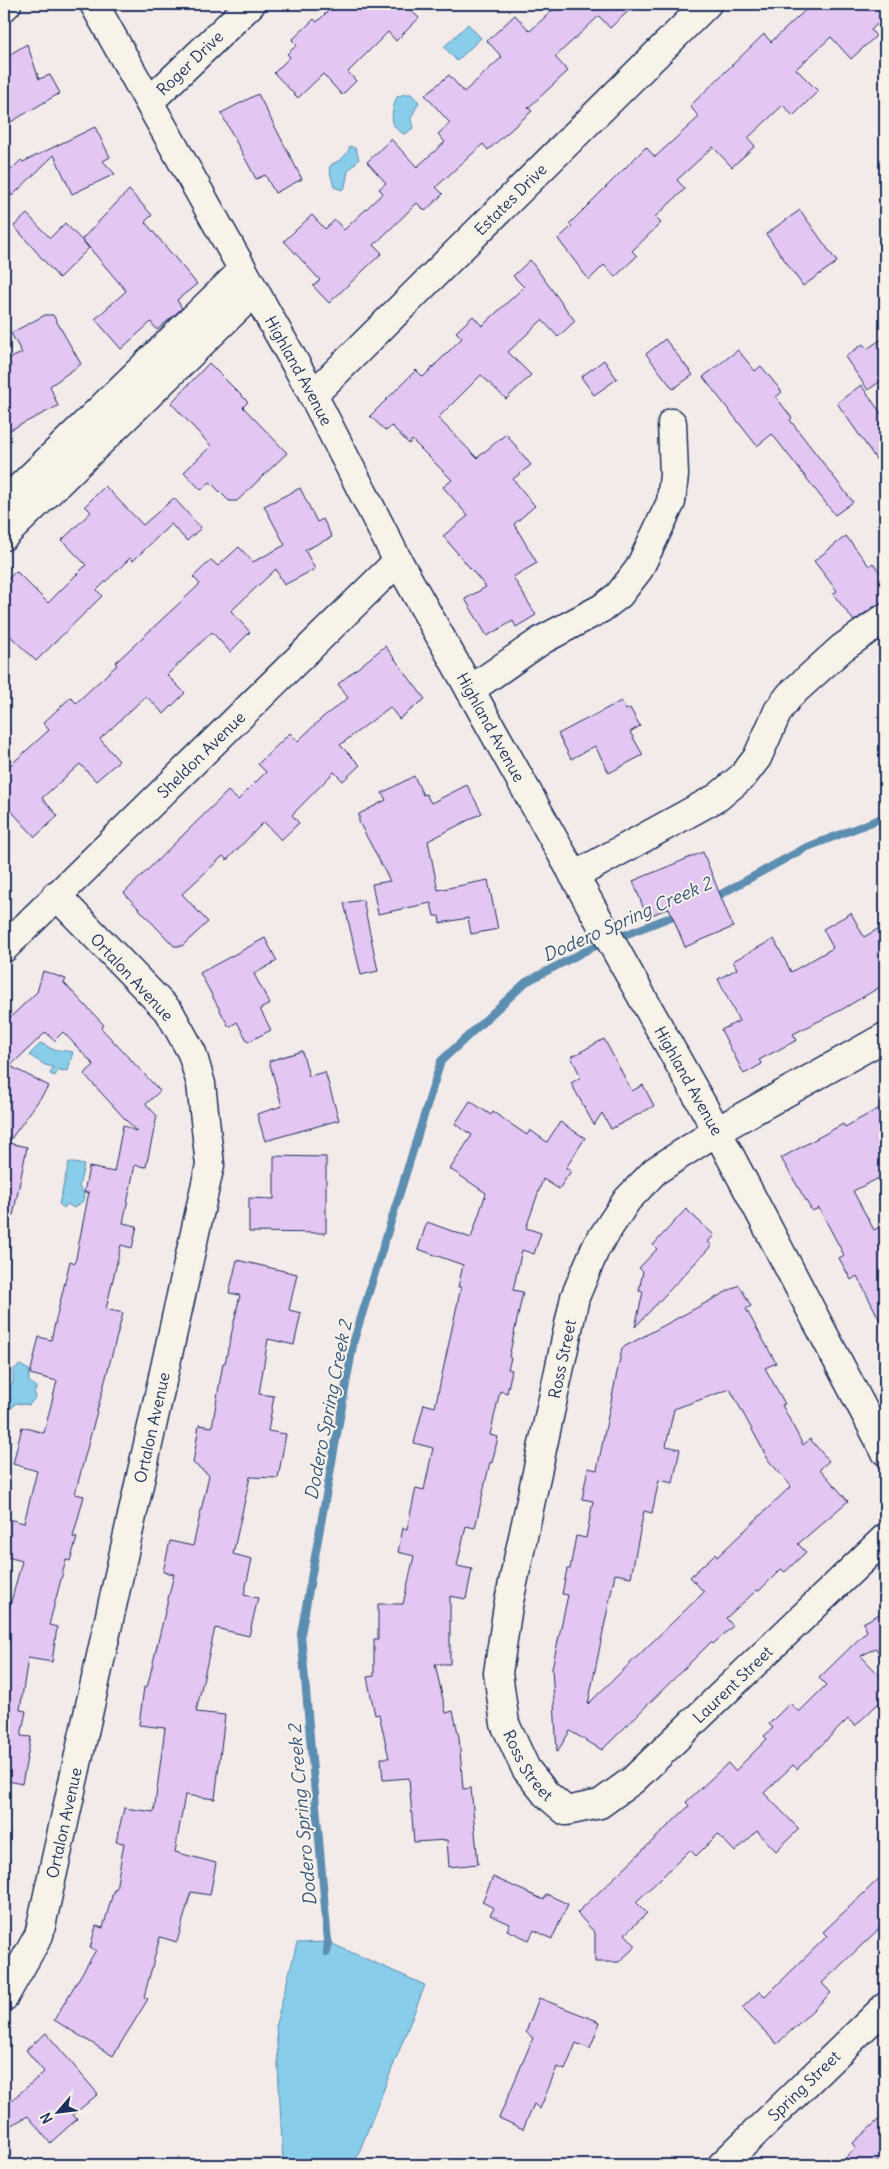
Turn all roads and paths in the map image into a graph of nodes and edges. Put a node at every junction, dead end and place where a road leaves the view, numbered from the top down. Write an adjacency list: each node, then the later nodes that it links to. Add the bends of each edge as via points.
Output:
1 (7, 4): 5 (street)
2 (94, 4): 6 (street, Highland Avenue)
3 (251, 4): 6 (street, Roger Drive)
4 (707, 4): 8 (street, Estates Drive)
5 (4, 7)
6 (150, 101): 7 (street, Highland Avenue)
7 (249, 281): 8 (street, Highland Avenue); 10 (street); 11 (street)
8 (313, 395): 12 (street, Highland Avenue)
9 (672, 423): 14 (street, via 674,475 671,502 639,569 619,595 602,608 542,640)
10 (4, 503)
11 (4, 536)
12 (398, 561): 14 (street, Highland Avenue); 16 (street, Sheldon Avenue)
13 (885, 618): 15 (street, via 842,648 790,695 778,711 757,758 743,776 718,797)
14 (470, 690): 15 (street, Highland Avenue)
15 (574, 876): 19 (street, Highland Avenue)
16 (56, 895): 17 (street, Sheldon Avenue); 23 (street, Ortalon Avenue, via 170,1013 192,1053 201,1084 210,1165 40,1935)
17 (4, 948)
18 (885, 1037): 19 (street, Ross Street)
19 (717, 1131): 20 (street, Highland Avenue); 22 (street, Ross Street, via 655,1171 627,1200 596,1247 573,1306 508,1606 498,1673 505,1724 526,1769 546,1794)
20 (885, 1451)
21 (885, 1538): 22 (street, Laurent Street, via 633,1780 600,1804)
22 (566, 1811)
23 (4, 1997)
24 (885, 2007): 25 (street, Spring Street)
25 (722, 2165)

